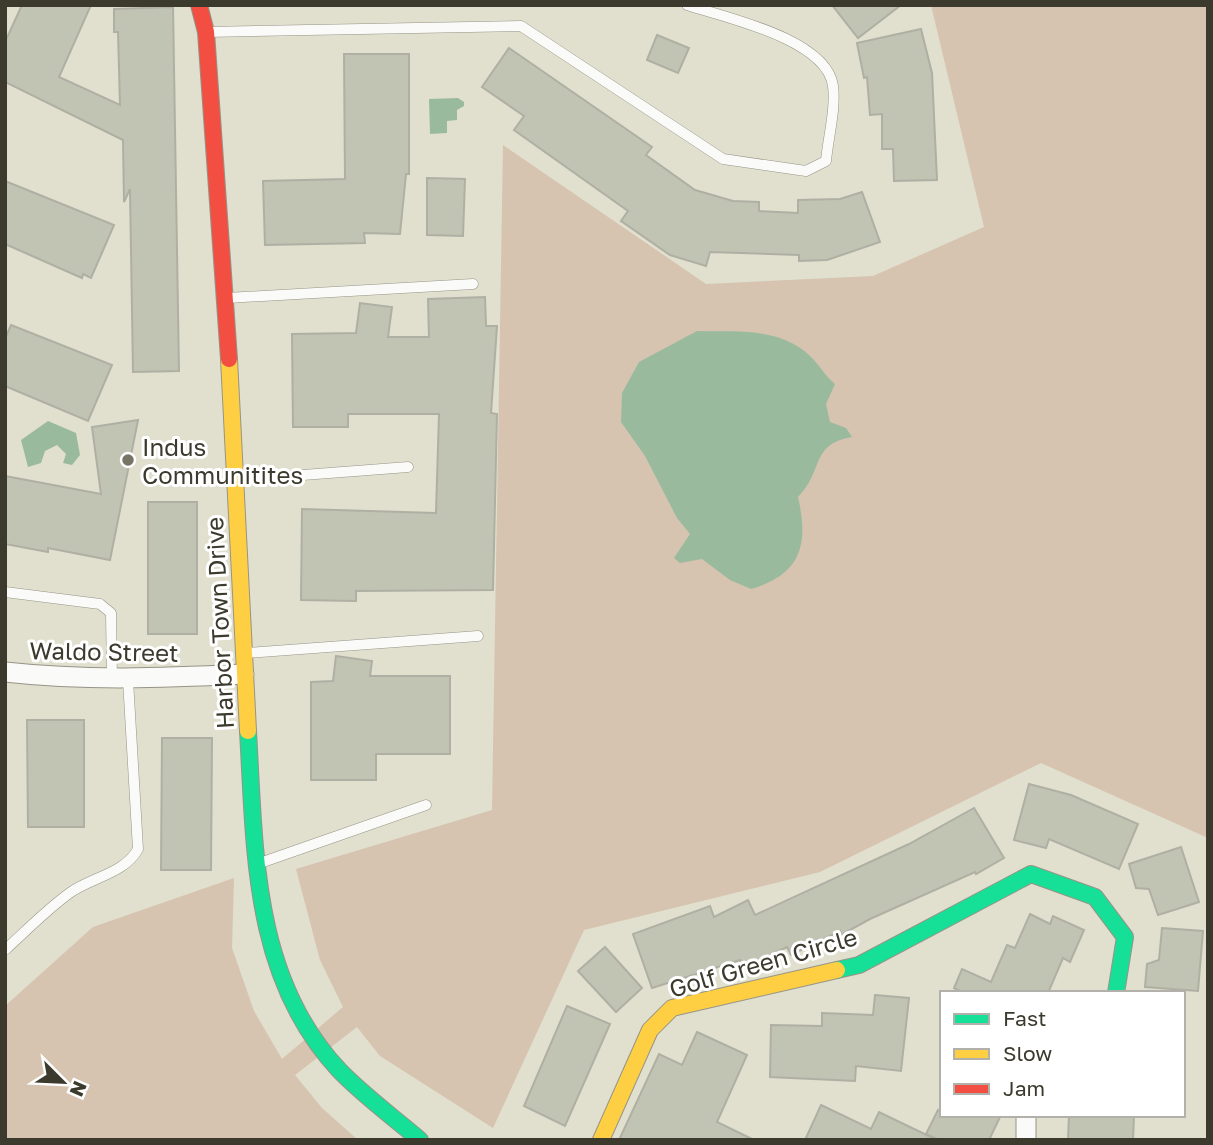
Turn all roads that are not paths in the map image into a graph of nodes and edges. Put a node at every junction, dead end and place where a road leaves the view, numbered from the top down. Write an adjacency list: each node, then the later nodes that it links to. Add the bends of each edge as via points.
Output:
1 (199, 5): 3 (street, Harbor Town Drive)
2 (687, 5): 3 (lane, via 788,38 817,58 833,84 826,161 806,171 723,159 521,26)
3 (206, 32): 5 (street, Harbor Town Drive)
4 (473, 284): 5 (lane)
5 (226, 298): 7 (street, Harbor Town Drive)
6 (408, 467): 7 (lane)
7 (233, 480): 10 (street, Harbor Town Drive)
8 (5, 592): 13 (lane, via 100,604 111,613)
9 (478, 636): 10 (lane)
10 (243, 653): 12 (street, Harbor Town Drive)
11 (5, 672): 13 (street, Waldo Street)
12 (244, 674): 13 (street, Waldo Street); 15 (street, Harbor Town Drive)
13 (120, 680): 16 (lane, via 138,849 121,867 71,891)
14 (426, 805): 15 (lane)
15 (256, 864): 19 (street, Harbor Town Drive, via 265,927 292,1002 339,1070)
16 (5, 950)
17 (1116, 991): 20 (street, Golf Green Circle, via 1125,937 1095,897 1031,874 859,965 672,1008 650,1030)
18 (1026, 1117): 21 (street)
19 (421, 1140)
20 (601, 1140)
21 (1026, 1140)

